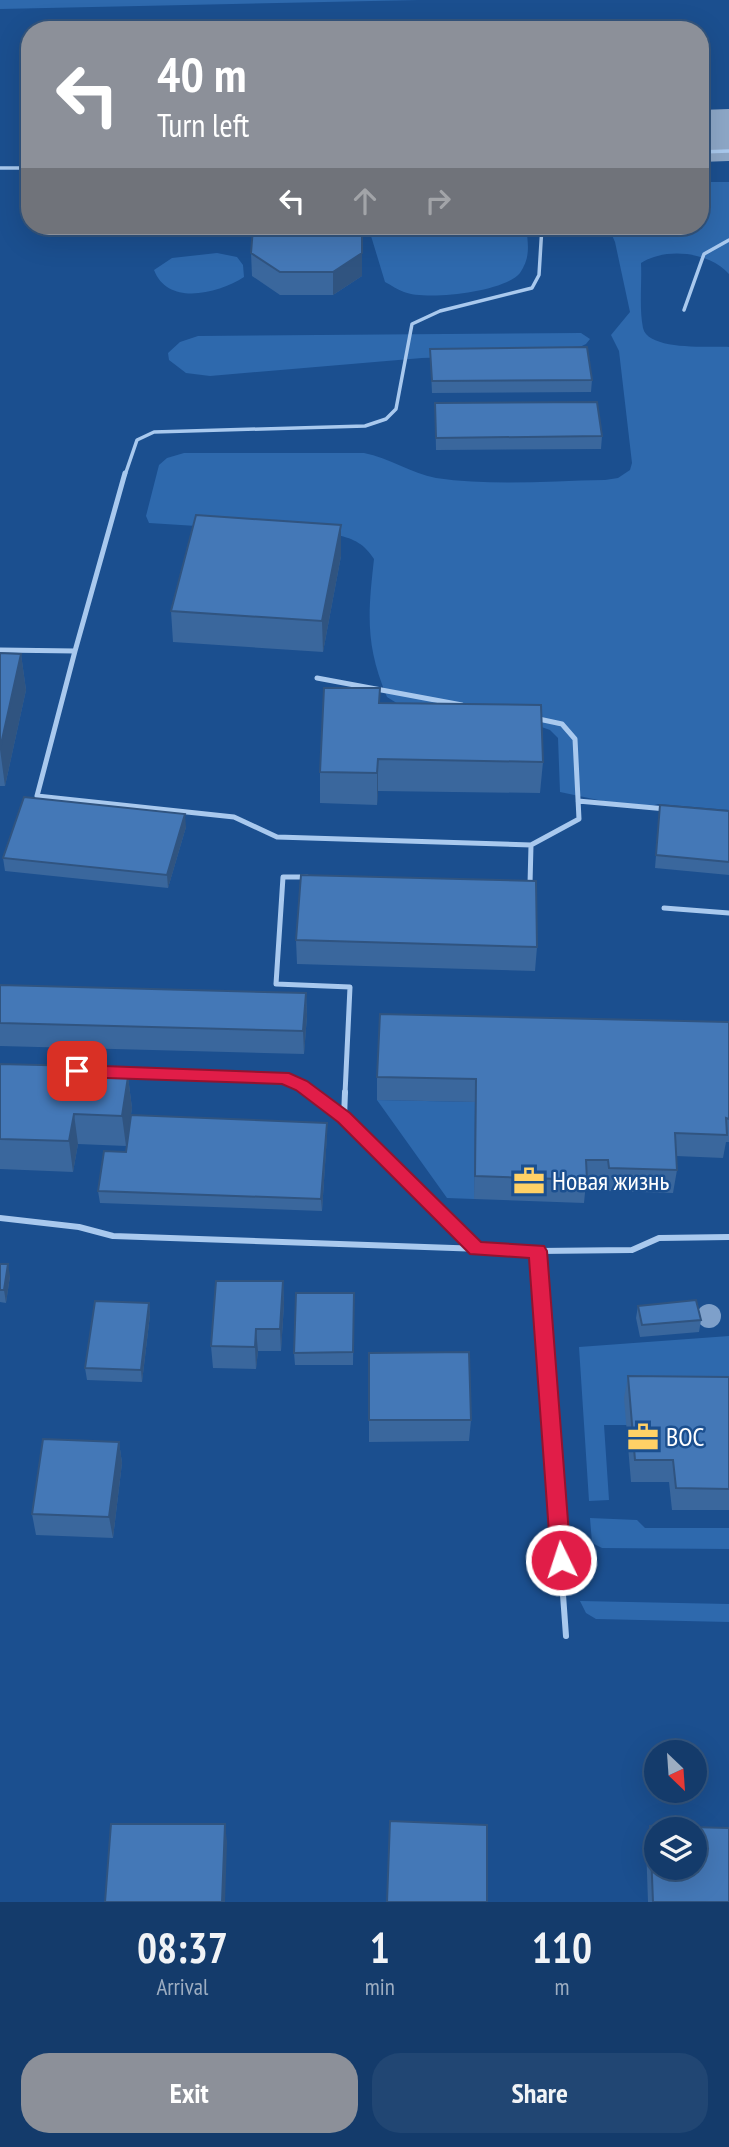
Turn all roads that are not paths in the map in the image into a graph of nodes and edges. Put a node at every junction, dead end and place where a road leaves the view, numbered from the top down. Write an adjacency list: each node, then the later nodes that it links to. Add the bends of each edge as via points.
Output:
1 (729, 151): 2 (lane)
2 (709, 152)
3 (0, 168): 4 (lane)
4 (21, 168)
5 (541, 235): 9 (lane, via 538,275 532,288 427,314 412,324 396,409 386,419 365,426 164,431 137,440)
6 (729, 240): 7 (lane, via 704,254)
7 (684, 310)
8 (0, 650): 9 (lane)
9 (75, 651): 15 (lane, via 37,796 234,817 277,837)
10 (317, 678): 11 (lane)
11 (467, 706)
12 (521, 716): 13 (lane, via 562,724 575,739)
13 (578, 801): 14 (lane); 15 (lane, via 579,819)
14 (674, 809)
15 (531, 845): 17 (lane, via 531,884)
16 (311, 877): 21 (lane, via 283,877 276,984 350,987)
17 (517, 884)
18 (664, 908): 19 (lane)
19 (729, 913)
20 (68, 1071): 21 (lane, via 283,1077 302,1085)
21 (344, 1118): 24 (lane)
22 (0, 1218): 24 (lane, via 136,1238)
23 (729, 1237): 25 (lane, via 659,1238 632,1250)
24 (477, 1249): 25 (lane)
25 (538, 1251): 26 (lane)
26 (566, 1636)

